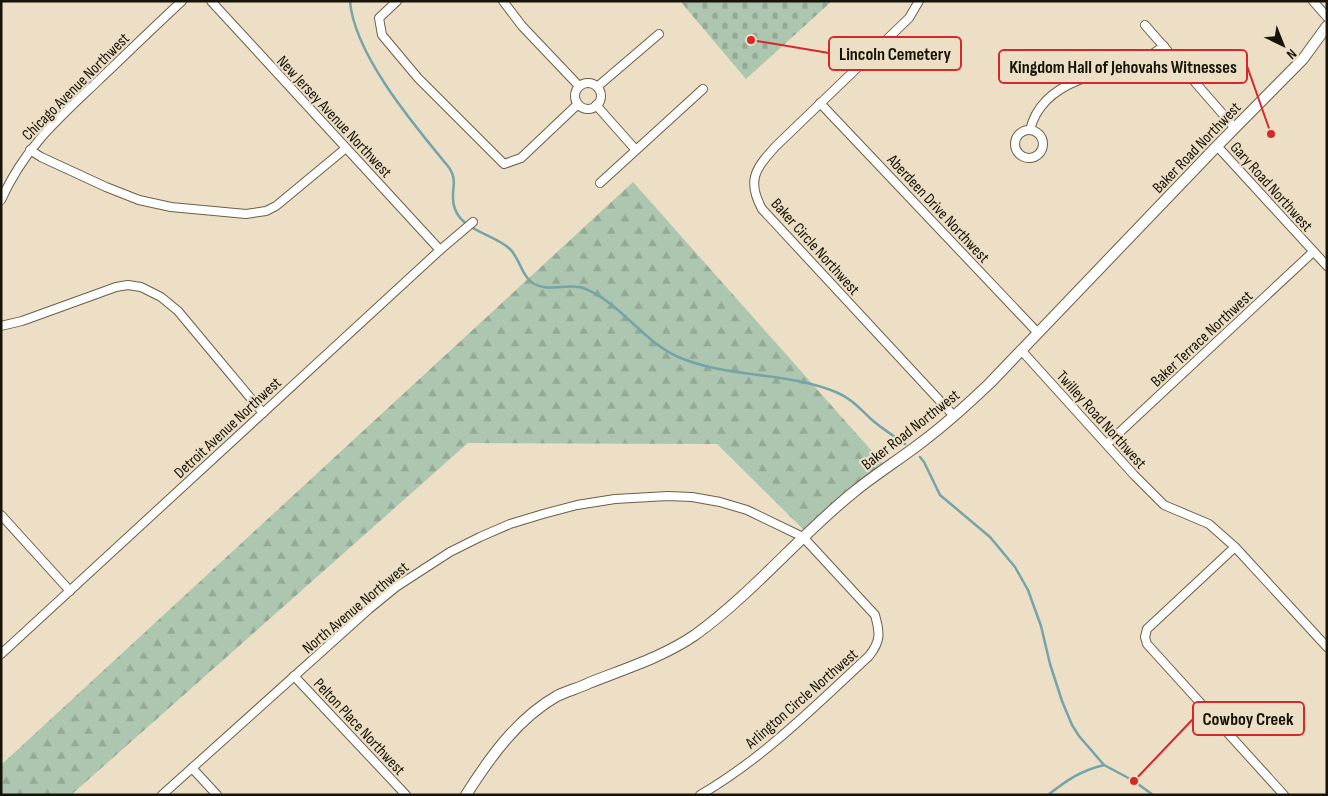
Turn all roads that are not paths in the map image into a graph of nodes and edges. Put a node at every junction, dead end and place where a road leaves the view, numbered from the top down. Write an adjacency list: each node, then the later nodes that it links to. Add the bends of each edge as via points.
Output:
1 (182, 1): 23 (street, Chicago Avenue Northwest, via 51,125)
2 (211, 1): 21 (street, New Jersey Avenue Northwest)
3 (397, 1): 16 (street, via 379,18 382,35 418,78 504,164 520,158)
4 (503, 1): 12 (street)
5 (919, 1): 15 (street, Baker Circle Northwest, via 909,18)
6 (1312, 1): 7 (street)
7 (1327, 17)
8 (1145, 25): 11 (street, Gary Road Northwest)
9 (1327, 26): 18 (street, Baker Road Northwest, via 1303,60)
10 (659, 34): 13 (street)
11 (1164, 46): 18 (street, Gary Road Northwest); 19 (street, via 1128,68 1061,88 1039,109)
12 (579, 86): 13 (street, via 587,83); 16 (street, via 575,97)
13 (598, 87): 17 (street, via 600,99)
14 (703, 89): 22 (street)
15 (820, 103): 31 (street, Aberdeen Drive Northwest); 34 (street, Baker Circle Northwest, via 760,164 754,180 758,202)
16 (578, 104): 17 (street, via 585,108)
17 (596, 105): 22 (street)
18 (1235, 128): 20 (street, Baker Road Northwest)
19 (1030, 130)
20 (1217, 146): 28 (street, Gary Road Northwest); 31 (street, Baker Road Northwest)
21 (346, 148): 23 (street, via 276,206 246,214 171,207 139,200); 27 (street, New Jersey Avenue Northwest)
22 (635, 149): 24 (street)
23 (30, 150): 25 (street, Chicago Avenue Northwest, via 10,179)
24 (600, 183)
25 (1, 200)
26 (473, 222): 27 (street, Detroit Avenue Northwest)
27 (440, 250): 33 (street, Detroit Avenue Northwest)
28 (1313, 252): 29 (street, Gary Road Northwest); 35 (street, Baker Terrace Northwest)
29 (1327, 266)
30 (1, 326): 33 (street, via 116,287 141,287 178,311)
31 (1038, 333): 32 (street, Baker Road Northwest)
32 (1021, 350): 34 (street, Baker Road Northwest); 35 (street, Twilley Road Northwest)
33 (263, 413): 39 (street, Detroit Avenue Northwest)
34 (954, 416): 37 (street, Baker Road Northwest, via 855,491)
35 (1107, 444): 38 (street, Twilley Road Northwest, via 1164,505 1209,524)
36 (1, 515): 39 (street)
37 (803, 537): 42 (street, North Avenue Northwest, via 747,510 692,497 615,499 543,514 480,537 422,569 369,609); 47 (street, Baker Road Northwest, via 727,610 694,636 646,661 558,696 531,714 513,731); 48 (street, Arlington Circle Northwest, via 875,615 880,631 876,647 759,754)
38 (1236, 547): 40 (street); 49 (street, via 1147,629 1145,637 1166,666)
39 (70, 591): 41 (street, Detroit Avenue Northwest)
40 (1327, 648)
41 (1, 654)
42 (294, 676): 43 (street, North Avenue Northwest); 46 (street, Pelton Place Northwest)
43 (192, 768): 44 (street, North Avenue Northwest); 45 (street)
44 (162, 795)
45 (217, 795)
46 (406, 795)
47 (466, 795)
48 (700, 795)
49 (1284, 795)

